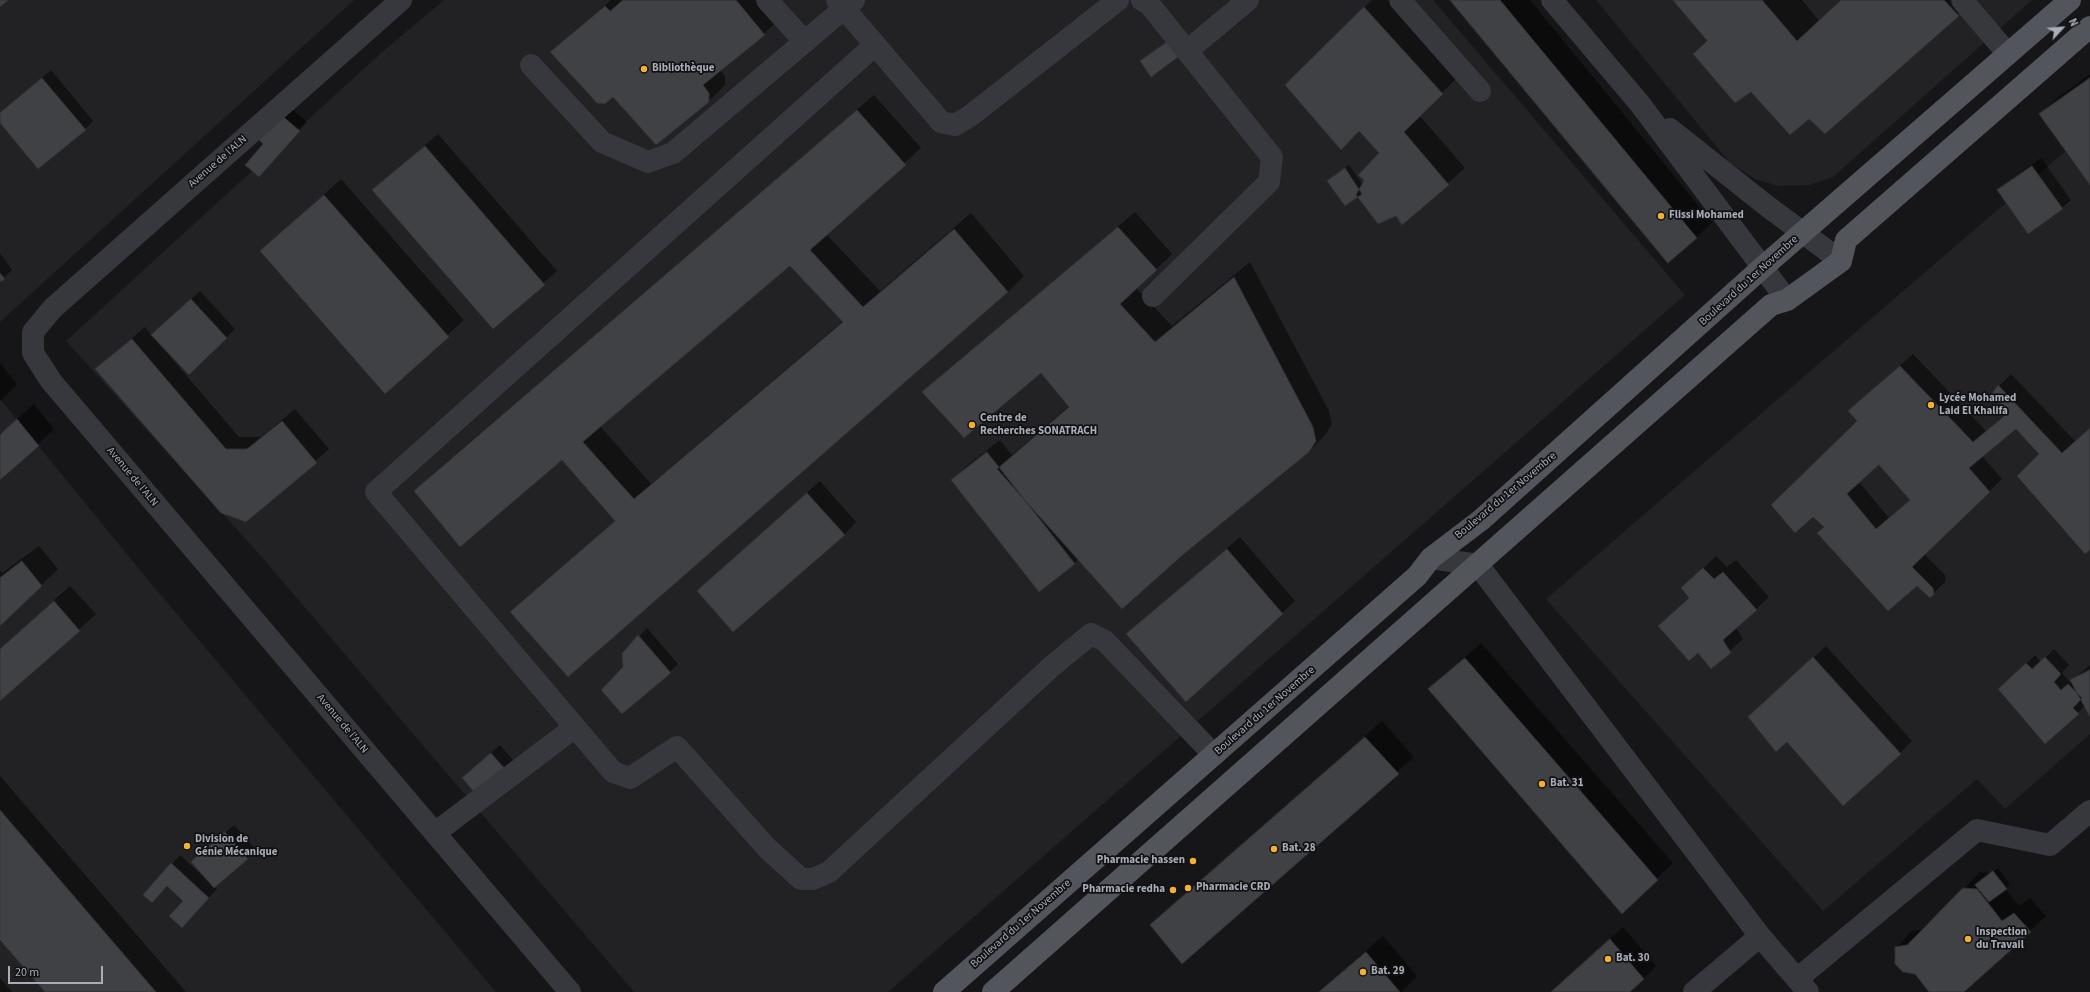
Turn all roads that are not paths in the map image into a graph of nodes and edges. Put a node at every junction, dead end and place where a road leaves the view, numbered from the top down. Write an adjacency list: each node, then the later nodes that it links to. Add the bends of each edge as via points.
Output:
1 (401, 0): 29 (street, Avenue de l'ALN, via 53,308 33,332 33,353 51,381)
2 (767, 0): 12 (street)
3 (1118, 0): 13 (street, via 955,125 941,122)
4 (1142, 0): 14 (street, via 1150,5)
5 (1248, 0): 14 (street)
6 (1400, 0): 17 (street)
7 (1552, 0): 18 (street)
8 (1962, 0): 15 (street)
9 (2070, 0): 15 (main road, Boulevard du 1er Novembre)
10 (845, 3): 12 (street); 13 (street)
11 (2090, 27): 20 (main road, via 1846,240)
12 (805, 42): 16 (street, via 673,153 648,162 602,142)
13 (876, 45): 26 (street, via 376,492)
14 (1187, 52): 22 (street, via 1272,157 1269,182)
15 (2008, 54): 19 (main road, Boulevard du 1er Novembre)
16 (531, 65)
17 (1480, 91)
18 (1640, 104): 19 (street); 21 (street)
19 (1802, 233): 20 (street); 21 (main road, Boulevard du 1er Novembre)
20 (1841, 260): 23 (main road)
21 (1763, 267): 23 (street); 24 (main road, Boulevard du 1er Novembre, via 1481,520)
22 (1153, 296)
23 (1787, 300): 25 (main road, via 1771,305)
24 (1431, 558): 25 (street); 27 (main road, Boulevard du 1er Novembre, via 1417,576)
25 (1478, 565): 30 (street); 34 (main road)
26 (575, 726): 27 (street, via 613,772 630,778 677,747 767,848 801,879 814,879 829,872 1051,667 1091,634 1104,641); 29 (street)
27 (1214, 755): 33 (main road, Boulevard du 1er Novembre)
28 (2090, 811): 31 (street, via 2050,845 1977,830)
29 (435, 833): 32 (street, Avenue de l'ALN)
30 (1760, 936): 31 (street); 35 (street)
31 (1803, 986)
32 (570, 992)
33 (944, 992)
34 (993, 992)
35 (1694, 992)

